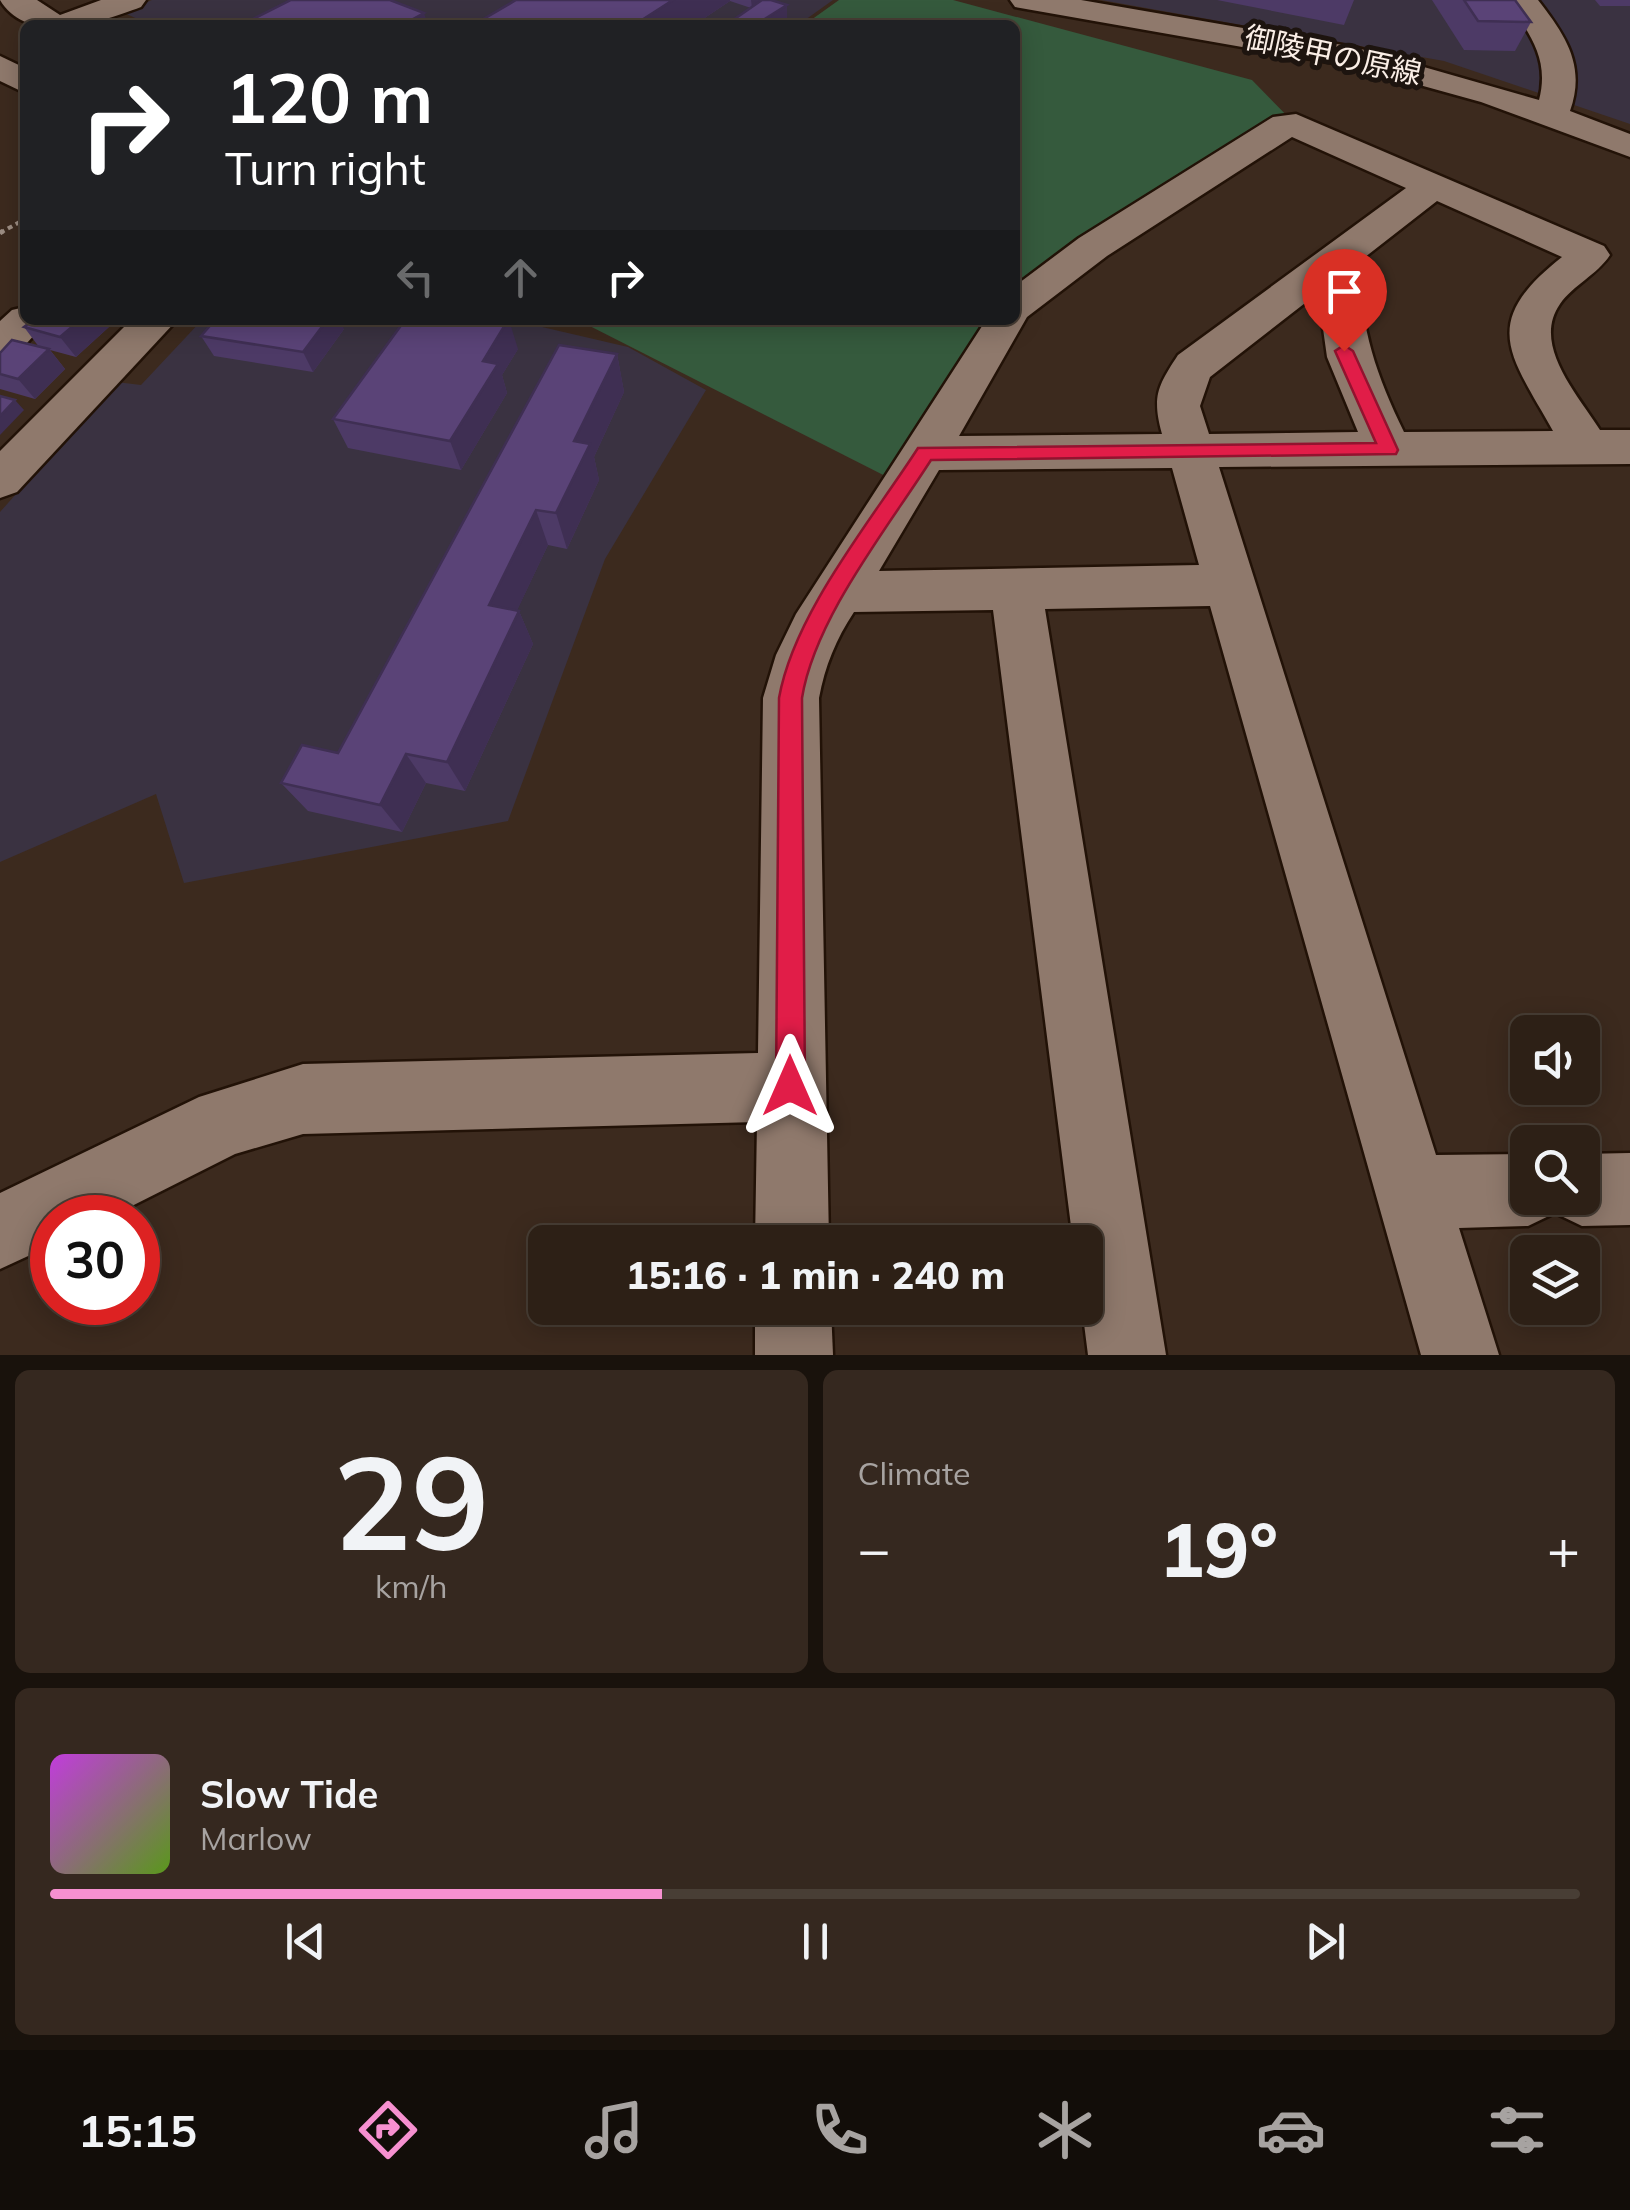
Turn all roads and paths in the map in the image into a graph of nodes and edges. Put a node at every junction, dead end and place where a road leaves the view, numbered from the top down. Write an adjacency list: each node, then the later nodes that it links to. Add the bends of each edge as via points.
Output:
1 (15, 0): 5 (street)
2 (130, 0): 6 (street)
3 (1026, 0): 7 (street, 御陵甲の原線, via 1354,57)
4 (1522, 0): 7 (street, via 1553,41 1561,65)
5 (46, 20)
6 (76, 20)
7 (1556, 104): 8 (street); 9 (street, 御陵甲の原線)
8 (1620, 107)
9 (1630, 146)
10 (1432, 186): 11 (street); 12 (street, via 1286,125 1092,247); 17 (street, via 1590,254 1536,302 1529,336 1532,353)
11 (1340, 256): 18 (street, via 1336,308 1344,351); 20 (street, via 1194,366 1177,406)
12 (1020, 303)
13 (22, 325): 16 (street)
14 (151, 325): 21 (street)
15 (1004, 325): 19 (street)
16 (0, 346)
17 (1608, 447): 18 (street)
18 (1389, 450): 20 (street)
19 (925, 453): 20 (street); 24 (street)
20 (1190, 454): 22 (street)
21 (0, 480)
22 (1229, 585): 23 (street); 29 (street)
23 (1016, 589): 24 (street); 34 (street)
24 (840, 592): 25 (street, via 812,630 791,698)
25 (790, 1086): 30 (street); 31 (street, via 303,1099 224,1122)
26 (1630, 1189): 28 (street)
27 (1510, 1190): 29 (street)
28 (1600, 1190)
29 (1411, 1192): 35 (street)
30 (792, 1225)
31 (0, 1232)
32 (793, 1325): 33 (street)
33 (794, 1355)
34 (1128, 1355)
35 (1460, 1355)

